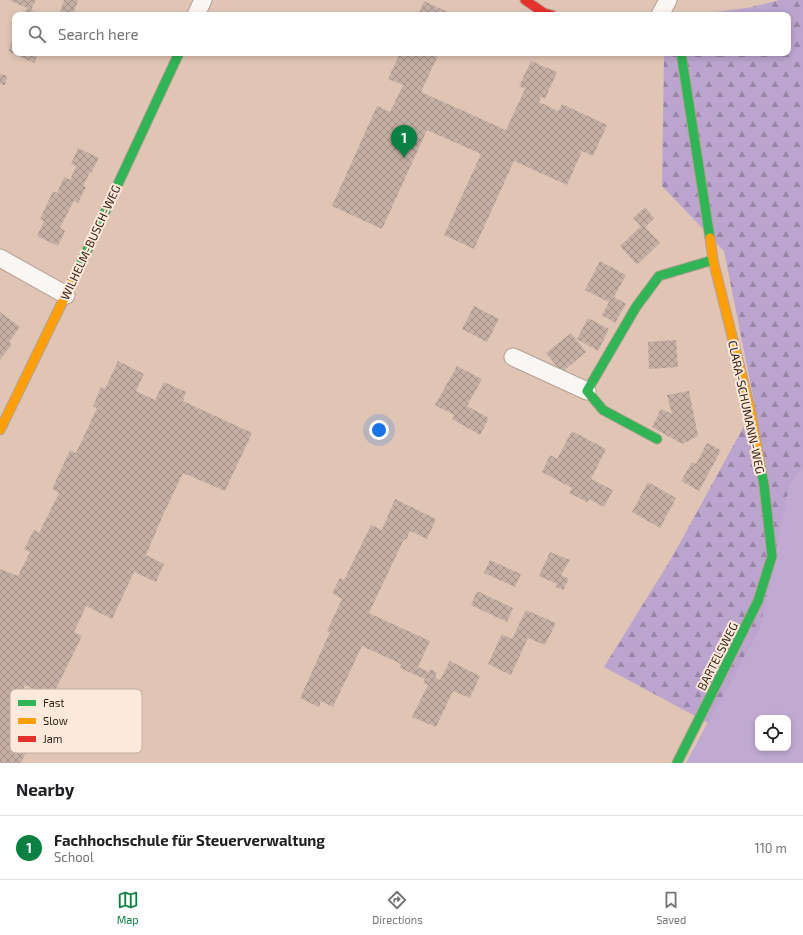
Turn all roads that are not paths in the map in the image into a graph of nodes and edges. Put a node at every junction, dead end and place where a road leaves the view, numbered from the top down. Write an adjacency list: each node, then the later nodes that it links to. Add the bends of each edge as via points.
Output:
1 (203, 0): 5 (street)
2 (525, 0): 6 (street)
3 (668, 0): 7 (street)
4 (673, 0): 8 (street)
5 (197, 12)
6 (543, 12)
7 (662, 12)
8 (675, 12)
9 (178, 56): 13 (street, WILHELM-BUSCH-WEG)
10 (681, 56): 12 (street, CLARA-SCHUMANN-WEG)
11 (0, 258): 13 (street)
12 (713, 260): 15 (street, via 659,276 636,307); 18 (street, CLARA-SCHUMANN-WEG, via 750,408 764,485)
13 (66, 296): 16 (street, WILHELM-BUSCH-WEG)
14 (514, 357): 15 (street)
15 (587, 391): 17 (street, via 603,410)
16 (0, 430)
17 (656, 439)
18 (772, 556): 19 (street, BARTELSWEG, via 758,601)
19 (677, 763)

